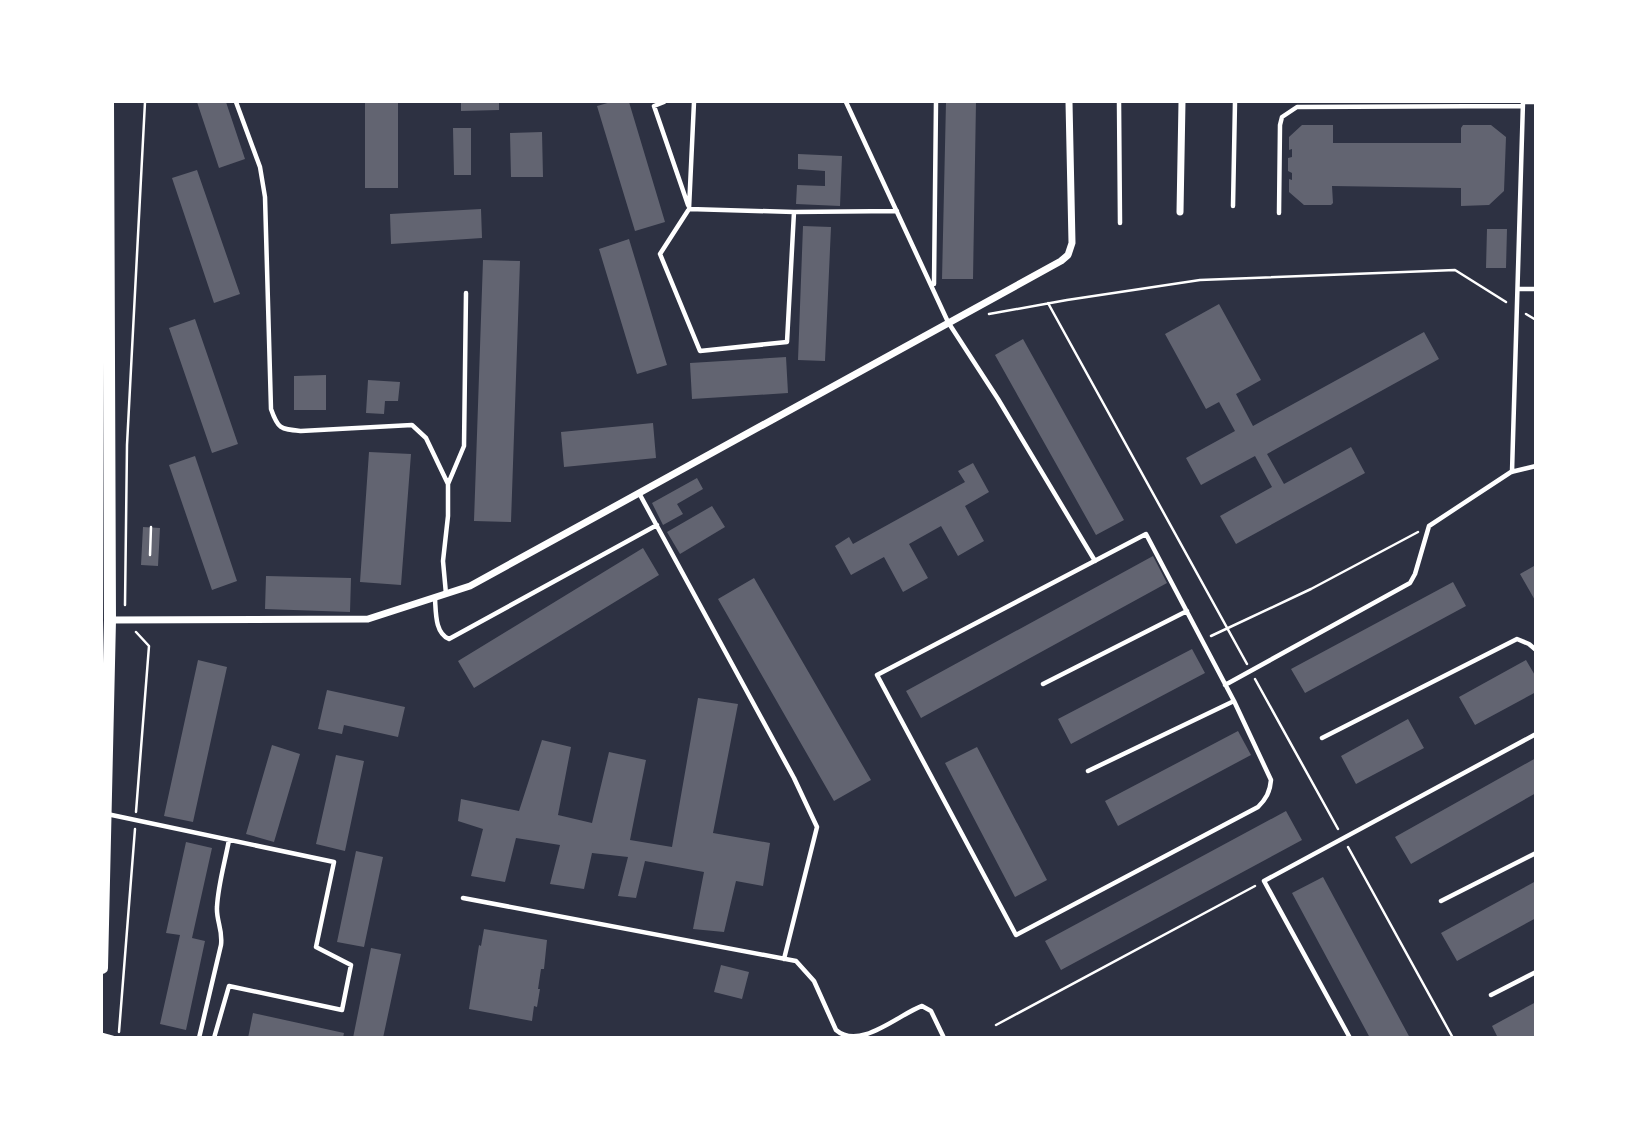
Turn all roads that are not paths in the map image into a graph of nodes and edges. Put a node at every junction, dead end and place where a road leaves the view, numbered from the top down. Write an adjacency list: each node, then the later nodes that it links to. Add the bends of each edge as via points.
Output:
1 (108, 102): 34 (main road)
2 (236, 102): 27 (lane, via 260,167 265,197 271,409 276,422 283,429 301,431 412,425 426,438)
3 (664, 102): 14 (lane, via 654,106)
4 (694, 102): 14 (lane)
5 (846, 102): 15 (lane)
6 (936, 102): 20 (lane)
7 (1069, 102): 24 (street, via 1069,255)
8 (1119, 102): 19 (lane)
9 (1182, 102): 17 (street)
10 (1235, 102): 13 (lane)
11 (1535, 102): 12 (lane)
12 (1523, 103): 18 (lane, via 1297,107 1282,117 1280,125); 21 (lane)
13 (1233, 206)
14 (689, 209): 16 (lane); 16 (lane, via 660,254 700,351 787,342)
15 (897, 211): 16 (lane); 20 (lane)
16 (793, 212)
17 (1180, 212)
18 (1279, 213)
19 (1120, 223)
20 (934, 288): 24 (lane)
21 (1518, 289): 22 (lane); 26 (lane)
22 (1535, 289)
23 (466, 293): 27 (lane, via 464,446)
24 (948, 322): 28 (street); 30 (lane)
25 (1535, 466): 26 (lane)
26 (1512, 472): 37 (lane, via 1429,526 1410,583)
27 (448, 484): 31 (lane, via 443,561)
28 (639, 493): 29 (lane); 31 (street)
29 (657, 525): 32 (lane, via 449,639 439,630); 47 (lane, via 817,827)
30 (1095, 561): 33 (lane, via 1146,534); 38 (lane, via 877,675 1016,935 1266,800 1271,780)
31 (446, 595): 32 (street)
32 (435, 599): 34 (street, via 368,619)
33 (1187, 611): 36 (lane); 37 (lane)
34 (110, 620): 42 (main road)
35 (1535, 650): 40 (lane, via 1517,639)
36 (1043, 684)
37 (1225, 685): 38 (lane)
38 (1234, 701): 41 (lane)
39 (1535, 734): 56 (lane, via 1264,881)
40 (1322, 738)
41 (1088, 771)
42 (106, 814): 43 (lane); 48 (main road)
43 (229, 840): 53 (lane, via 217,908 223,930 221,945); 54 (lane, via 334,862 316,947 351,965 342,1010 229,986)
44 (1535, 853): 46 (lane)
45 (463, 898): 47 (lane)
46 (1441, 901)
47 (784, 959): 55 (lane, via 796,961 806,970 839,1034 854,1037 872,1032 922,1006 931,1010)
48 (102, 960)
49 (1535, 972): 50 (lane)
50 (1491, 995)
51 (102, 1035): 52 (lane)
52 (116, 1038)
53 (199, 1038)
54 (214, 1038)
55 (944, 1038)
56 (1350, 1038)

